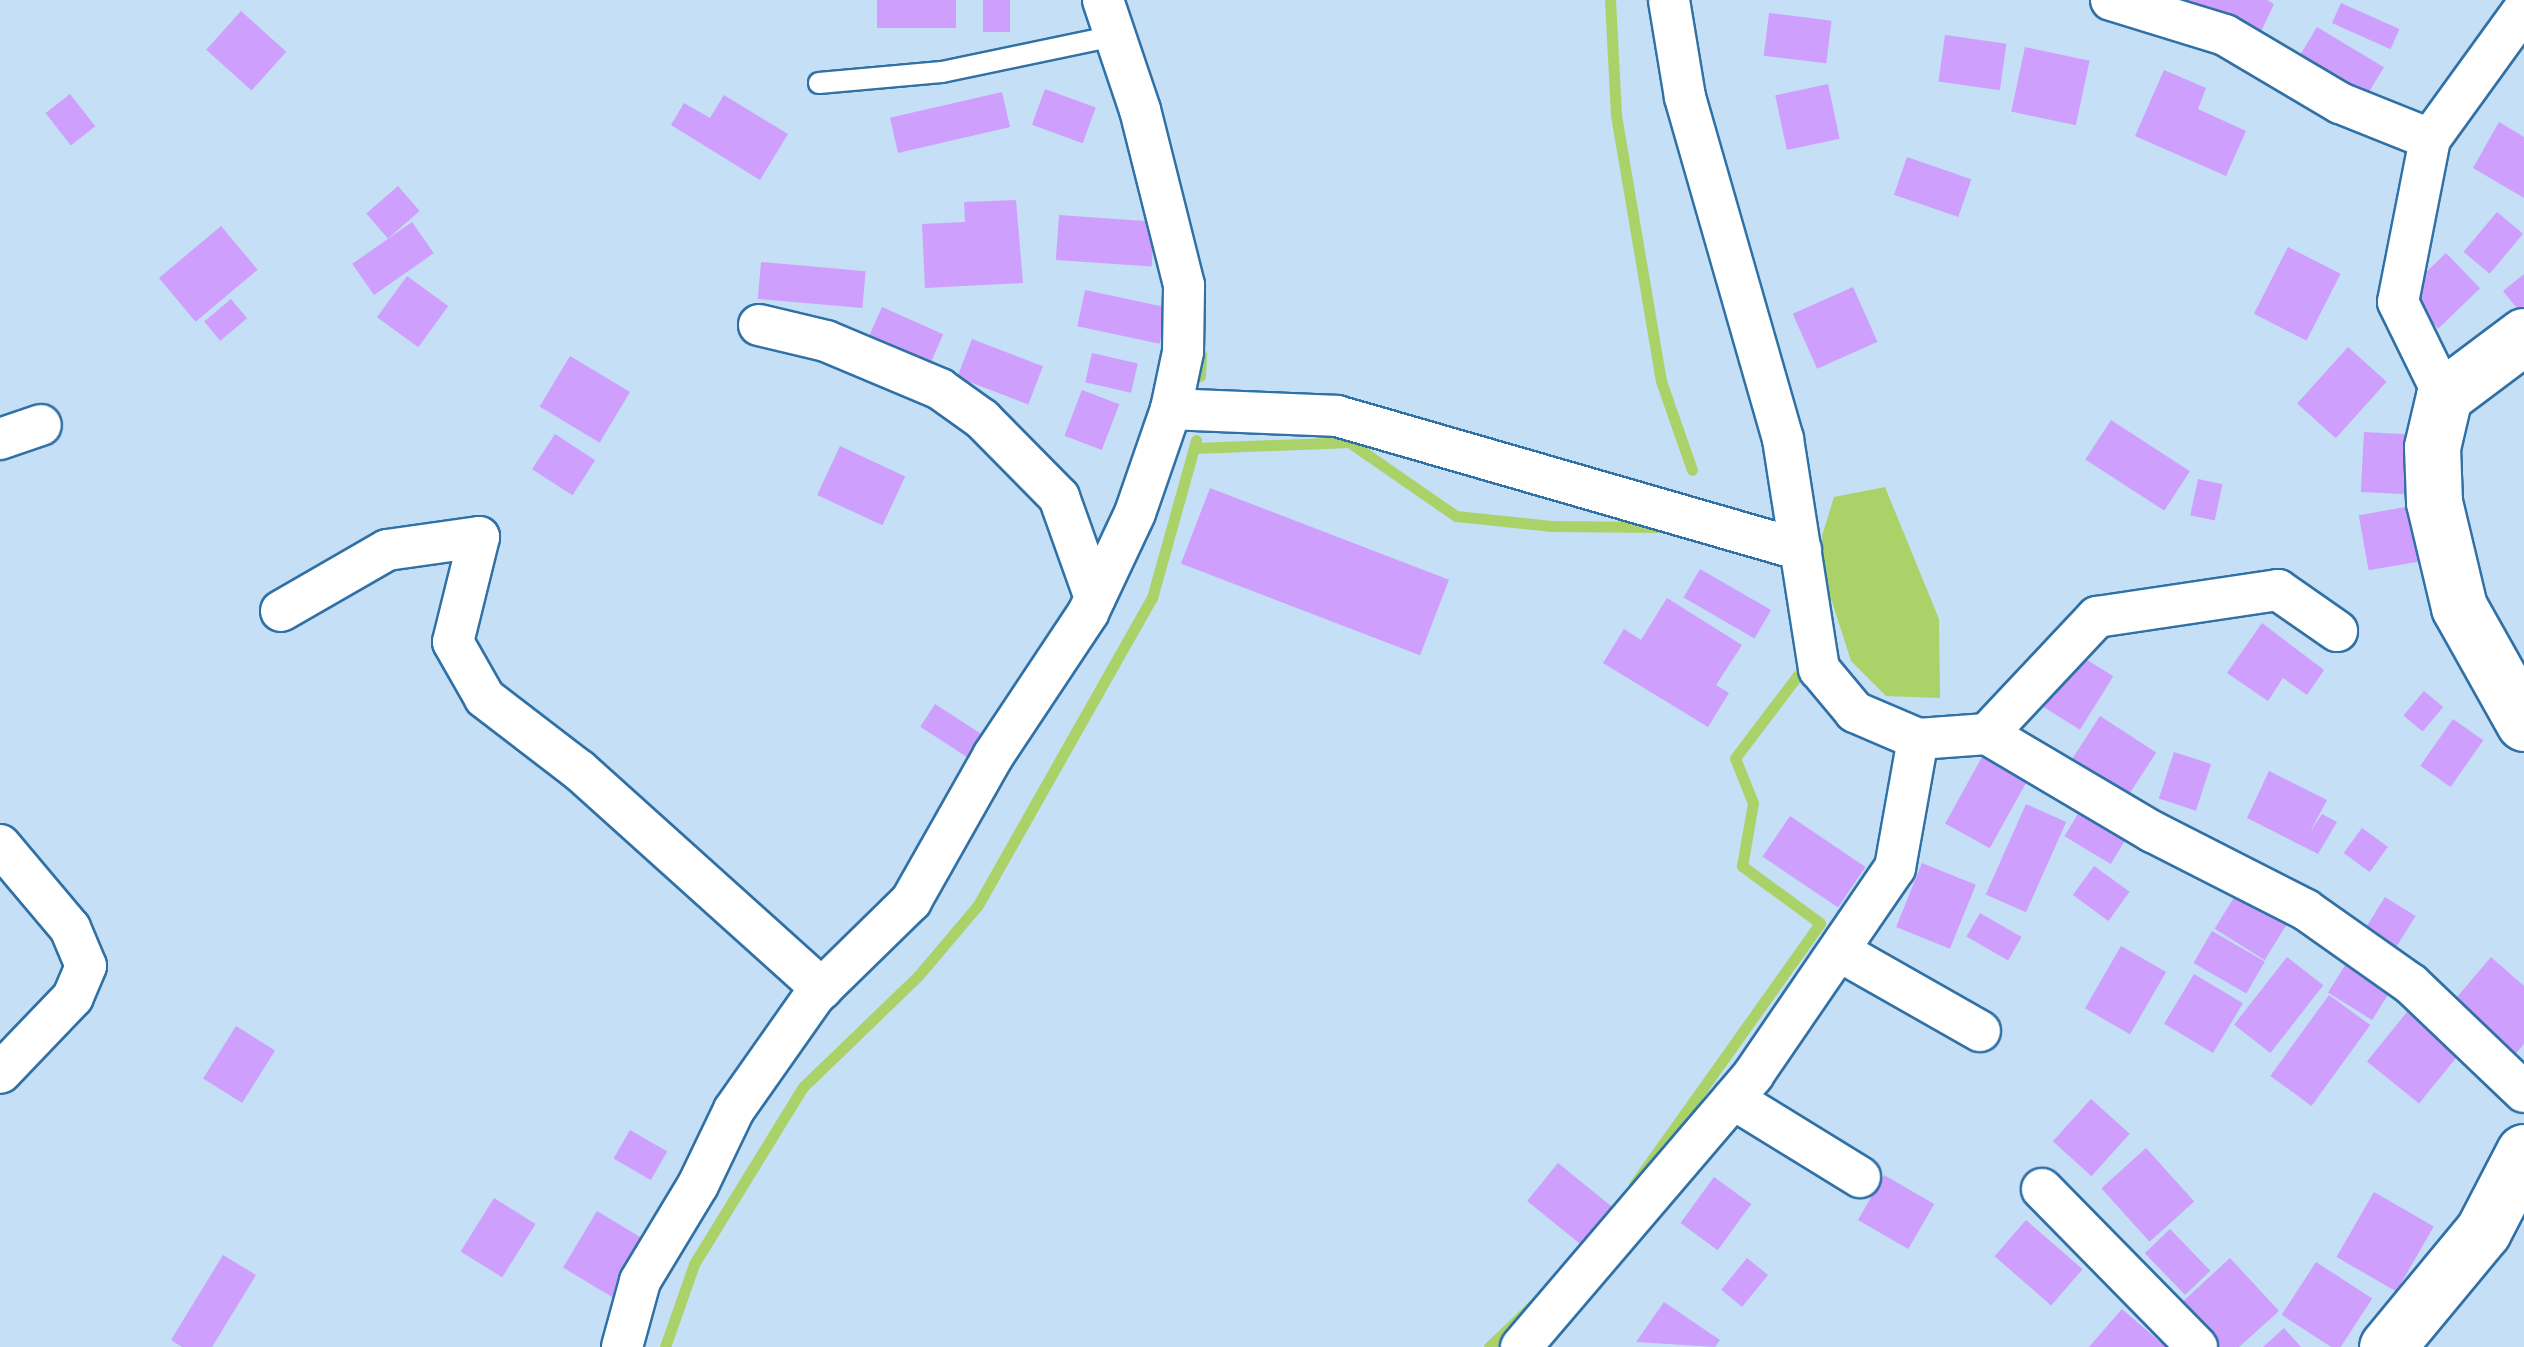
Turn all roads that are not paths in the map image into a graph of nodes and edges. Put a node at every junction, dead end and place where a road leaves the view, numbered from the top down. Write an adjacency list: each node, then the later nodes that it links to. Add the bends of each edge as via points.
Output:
1 (1668, 0): 13 (street, via 1685,97 1783,440)
2 (2111, 0): 6 (street, via 2225,36 2340,103)
3 (2524, 10): 6 (street)
4 (1109, 18): 5 (lane, via 942,72); 10 (street, via 1184,285 1183,352)
5 (819, 83)
6 (2430, 139): 9 (street, via 2398,302)
7 (758, 325): 14 (street, via 826,341 940,389 982,419 1059,497)
8 (2524, 336): 9 (street)
9 (2444, 396): 17 (street, via 2432,447 2434,502 2459,607)
10 (1171, 409): 13 (street, via 1337,416); 14 (street, via 1135,513)
11 (41, 425): 12 (street)
12 (0, 439)
13 (1801, 550): 19 (street, via 1819,670 1855,712)
14 (1095, 598): 22 (street, via 993,756 911,901)
15 (281, 611): 22 (street, via 387,550 479,537 453,642 486,698 579,770)
16 (2337, 630): 18 (street, via 2278,590 2097,617)
17 (2524, 723)
18 (1987, 734): 19 (street); 25 (street, via 2153,832 2306,910 2411,984)
19 (1918, 739): 21 (street, via 1896,868)
20 (0, 845): 24 (street, via 70,928 86,966 73,997)
21 (1838, 951): 23 (street); 26 (street)
22 (822, 989): 30 (street, via 734,1110 640,1282)
23 (1980, 1030)
24 (0, 1073)
25 (2524, 1092)
26 (1732, 1099): 28 (street); 31 (street)
27 (2524, 1152): 33 (street, via 2483,1230)
28 (1860, 1178)
29 (2042, 1189): 32 (street)
30 (622, 1347)
31 (1521, 1347)
32 (2197, 1347)
33 (2386, 1347)

